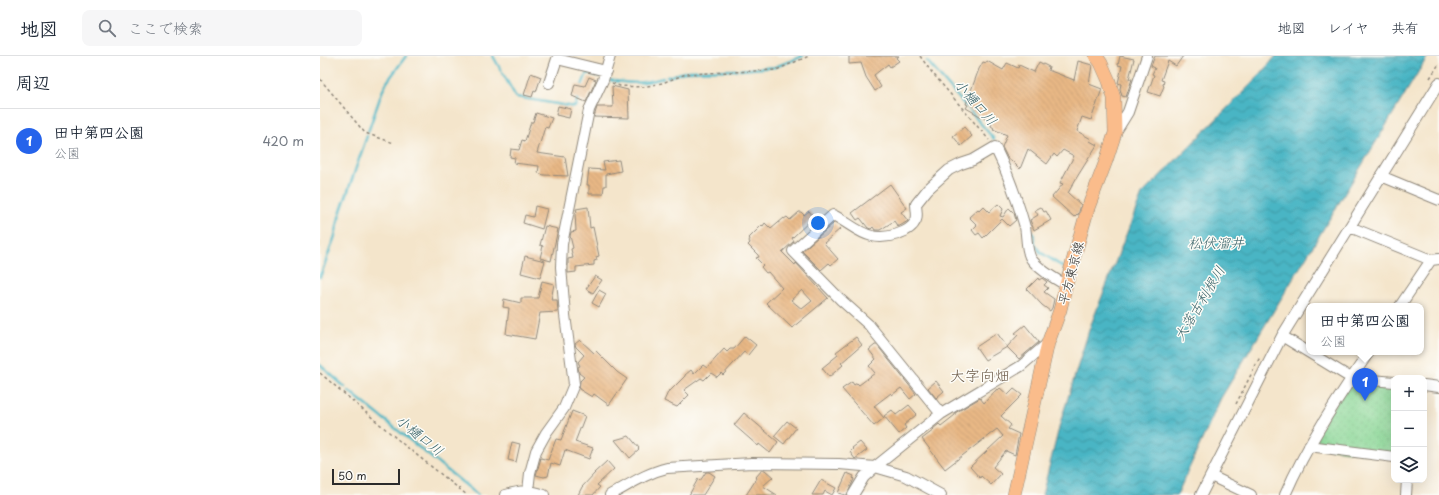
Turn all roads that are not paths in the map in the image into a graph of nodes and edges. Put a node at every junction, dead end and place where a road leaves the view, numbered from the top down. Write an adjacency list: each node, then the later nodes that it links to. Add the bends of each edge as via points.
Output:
1 (610, 56): 4 (street)
2 (1096, 56): 7 (main road, 平方東京線, via 1109,81 1114,98)
3 (1147, 56): 7 (street, via 1128,112)
4 (604, 75): 5 (street, via 556,59); 29 (street, via 589,110 562,244 565,315 574,384 564,408 536,451)
5 (549, 83)
6 (1439, 84): 8 (street)
7 (1115, 133): 12 (main road, 平方東京線, via 1088,208)
8 (1380, 176): 9 (street); 10 (street)
9 (1439, 200)
10 (1350, 227): 11 (street); 14 (street)
11 (1435, 259): 13 (street)
12 (1066, 285): 15 (main road, 平方東京線); 23 (street, via 1053,278 1031,259 1014,191 994,147 973,160 949,170 928,189 916,204 917,219 904,231 885,237 871,236 833,215 793,251 869,326)
13 (1402, 303)
14 (1282, 336): 16 (street); 27 (street)
15 (1048, 343): 23 (street, via 1021,366); 35 (main road, 平方東京線)
16 (1306, 351)
17 (1313, 355): 19 (street)
18 (1367, 355): 19 (street)
19 (1351, 378): 20 (street); 24 (street)
20 (1391, 382)
21 (1427, 385): 22 (street)
22 (1439, 387)
23 (941, 414): 26 (street)
24 (1308, 446): 25 (street); 38 (street)
25 (1391, 457)
26 (875, 467): 32 (street, via 752,463 667,468 646,474); 33 (street, via 864,477); 34 (street, via 906,476)
27 (1211, 476): 36 (street); 37 (street)
28 (1407, 483): 39 (street)
29 (528, 491): 30 (street); 31 (street)
30 (505, 495)
31 (544, 495)
32 (610, 495)
33 (853, 495)
34 (941, 495)
35 (1014, 495)
36 (1201, 495)
37 (1251, 495)
38 (1285, 495)
39 (1406, 495)

